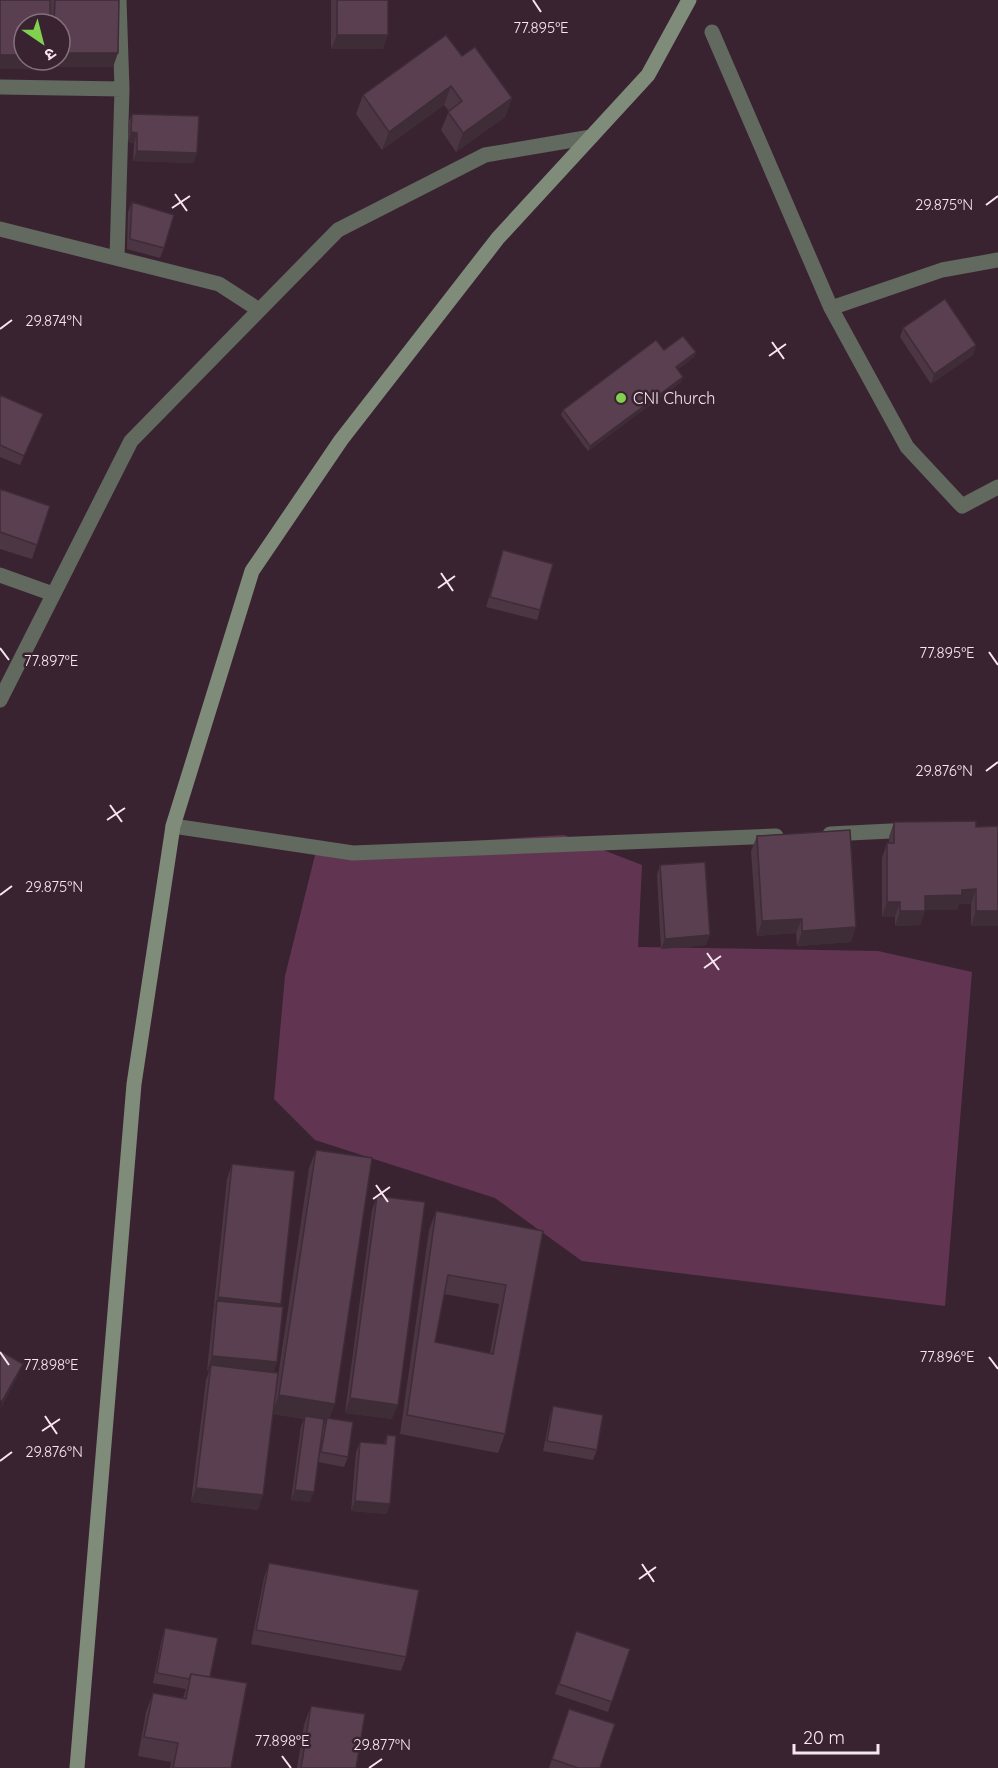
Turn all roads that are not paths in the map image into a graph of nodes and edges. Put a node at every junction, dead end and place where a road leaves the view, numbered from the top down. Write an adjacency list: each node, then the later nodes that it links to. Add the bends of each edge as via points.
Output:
1 (119, 0): 5 (street)
2 (689, 0): 6 (main road, via 648,75)
3 (711, 32): 10 (street)
4 (0, 87): 5 (street)
5 (122, 88): 8 (street)
6 (591, 137): 11 (street, via 485,155 338,230); 16 (main road, via 498,238 341,440 252,571)
7 (0, 229): 8 (street)
8 (117, 258): 11 (street, via 219,284)
9 (998, 260): 10 (street, via 942,270)
10 (831, 308): 12 (street, via 907,447 962,506)
11 (259, 310): 14 (street, via 131,441)
12 (998, 487)
13 (0, 575): 14 (street)
14 (53, 594): 15 (street)
15 (0, 700)
16 (173, 826): 19 (street, via 353,853); 20 (main road, via 134,1084)
17 (926, 830): 18 (street)
18 (819, 834)
19 (795, 835)
20 (77, 1768)

